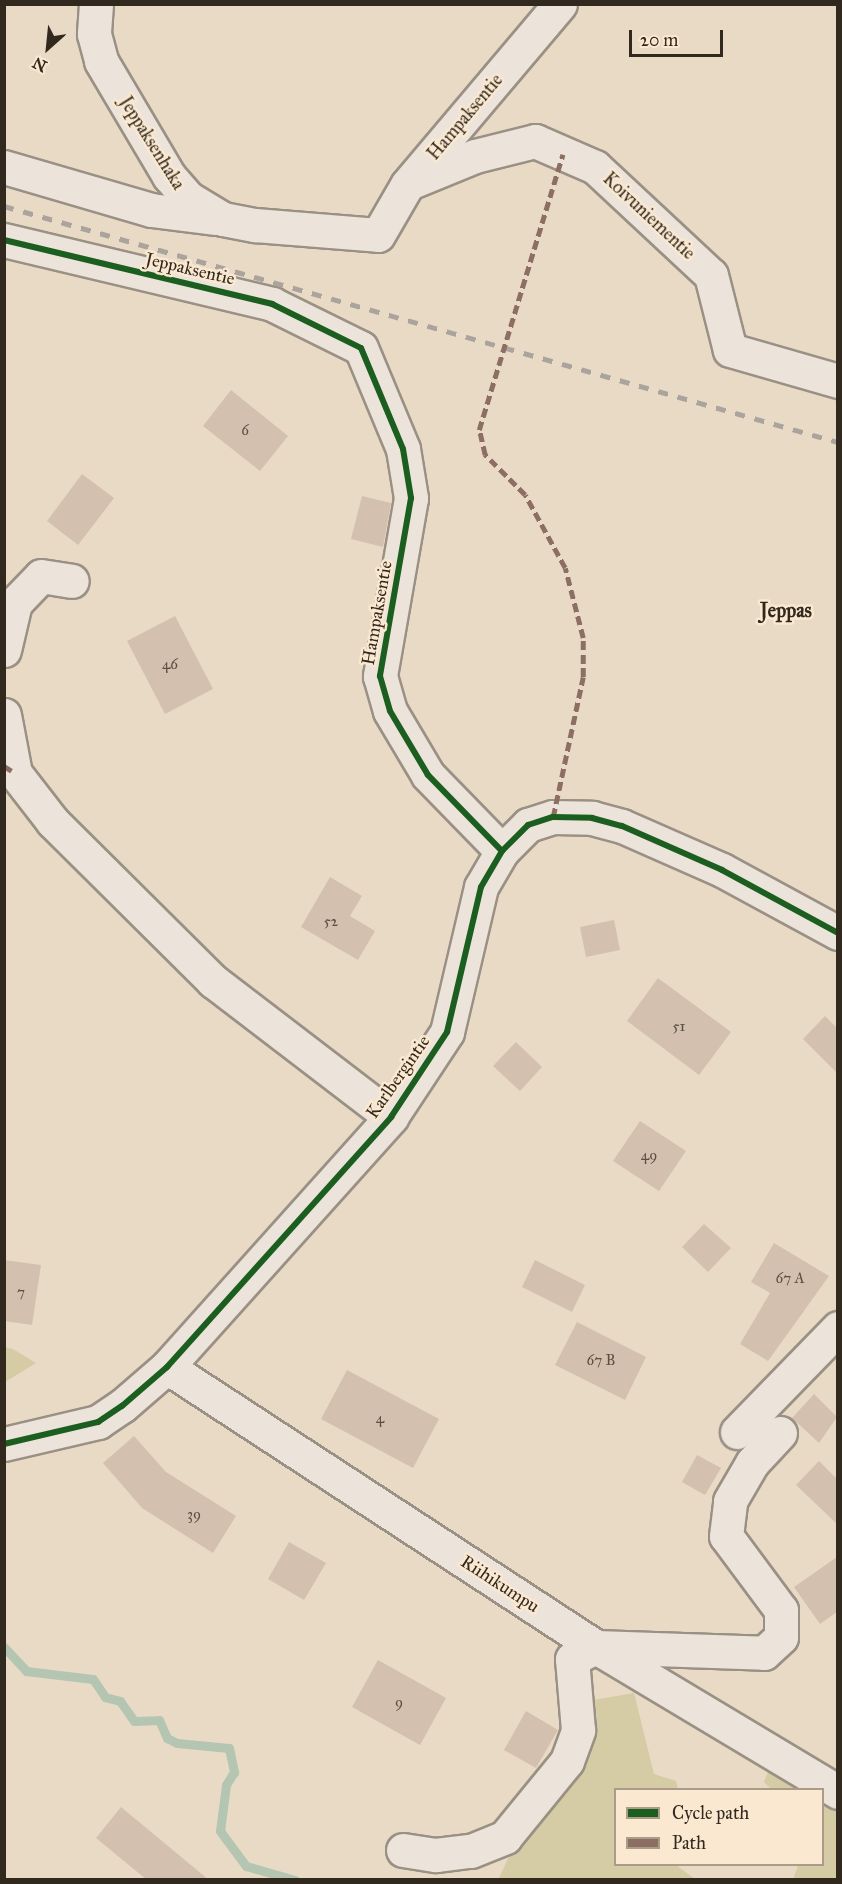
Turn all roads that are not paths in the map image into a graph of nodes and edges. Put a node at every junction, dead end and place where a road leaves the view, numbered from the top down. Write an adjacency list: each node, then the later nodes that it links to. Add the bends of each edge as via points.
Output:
1 (96, 4): 5 (street, Jeppaksenhaka, via 94,34 101,61 169,176 188,198)
2 (560, 4): 4 (street, Hampaksentie)
3 (4, 167): 5 (street, via 151,210)
4 (407, 185): 6 (street, Hampaksentie); 9 (street, Koivuniementie, via 475,156 535,141 595,167 711,275 730,350)
5 (223, 219): 6 (street, Jeppaksenhaka)
6 (378, 235)
7 (4, 240): 8 (street, Jeppaksentie, via 272,304)
8 (361, 348): 13 (street, Hampaksentie, via 403,449 411,498 380,675 390,711 428,775)
9 (837, 381)
10 (72, 581): 11 (street, via 41,576 15,603)
11 (4, 650)
12 (4, 715): 15 (street, via 15,773 53,822 213,981)
13 (502, 850): 14 (street, Karlbergintie, via 528,825 554,817 592,818 722,870); 15 (street, Karlbergintie, via 481,887 447,1032)
14 (837, 933)
15 (391, 1117): 17 (street, Karlbergintie)
16 (837, 1328): 18 (street)
17 (167, 1367): 20 (street, Karlbergintie, via 98,1422); 21 (street, Riihikumpu)
18 (736, 1432)
19 (780, 1433): 21 (street, via 752,1463 730,1501 726,1536 781,1610 781,1637 764,1653)
20 (4, 1444)
21 (596, 1647): 22 (street, Riihikumpu); 23 (street, via 572,1659 578,1730 567,1761 505,1837 459,1852)
22 (837, 1792)
23 (403, 1850)

